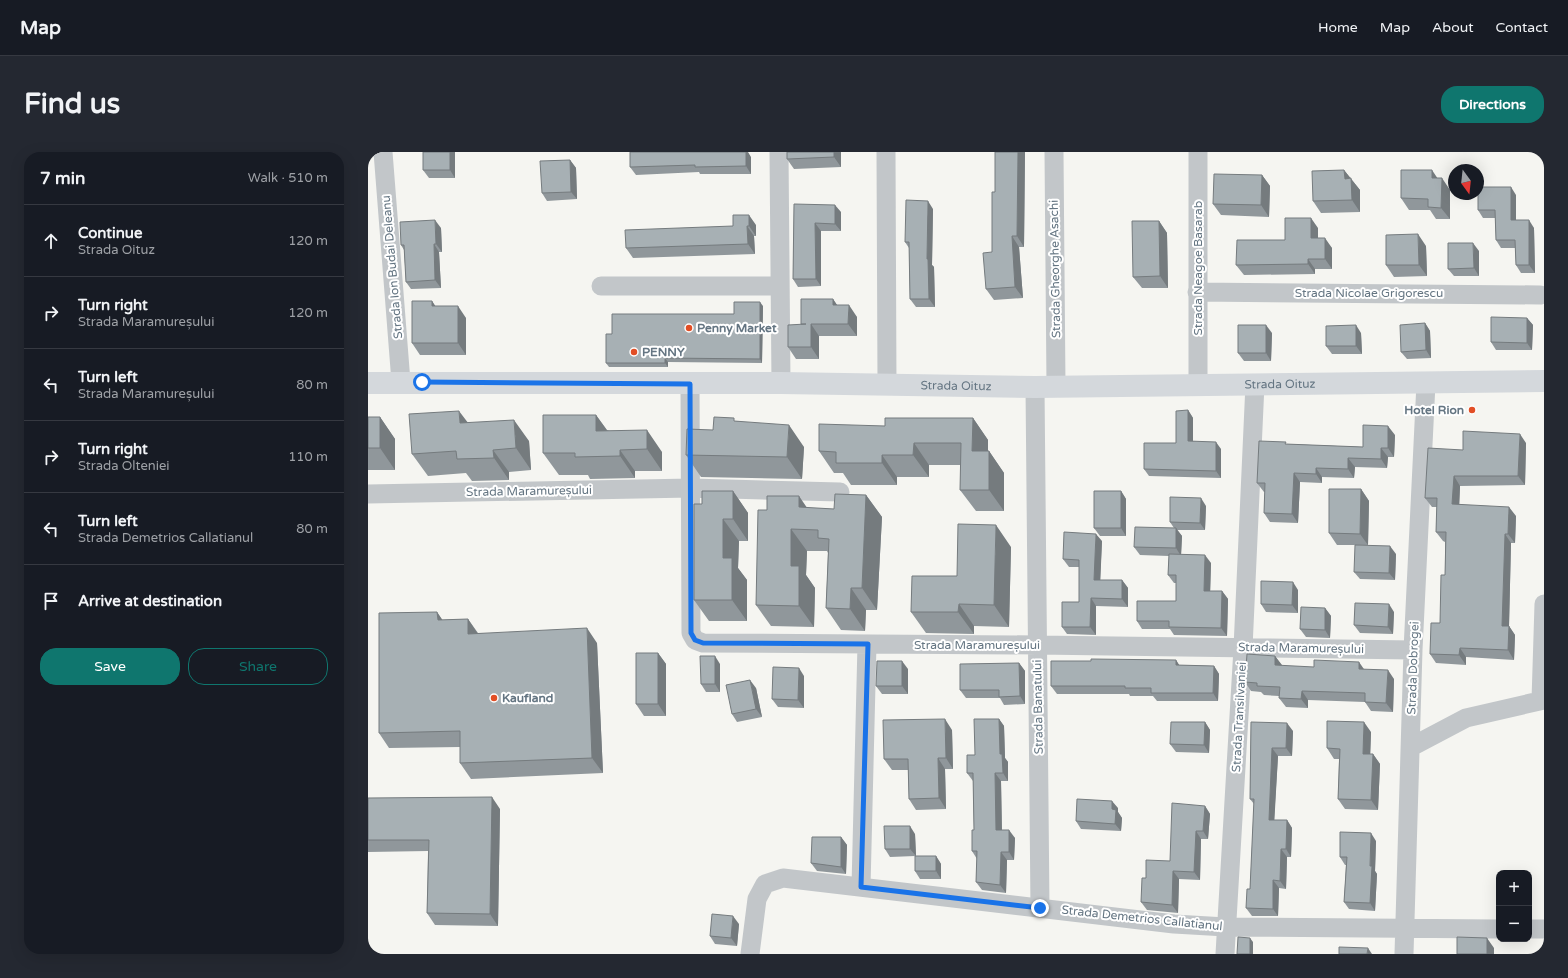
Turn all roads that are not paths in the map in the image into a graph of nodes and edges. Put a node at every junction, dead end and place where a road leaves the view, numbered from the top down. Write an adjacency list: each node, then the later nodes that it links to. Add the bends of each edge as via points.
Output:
1 (382, 152): 11 (street, Strada Ion Budai Deleanu)
2 (779, 152): 7 (street)
3 (886, 152): 16 (street)
4 (1054, 152): 19 (street, Strada Gheorghe Asachi)
5 (1198, 152): 8 (street, Strada Neagoe Basarab)
6 (601, 286): 7 (street)
7 (780, 286): 13 (street)
8 (1198, 292): 9 (street, Strada Nicolae Grigorescu); 18 (street, Strada Neagoe Basarab)
9 (1540, 295)
10 (1544, 381): 14 (main road, Strada Oituz)
11 (401, 382): 12 (main road, Strada Oituz); 15 (main road, Strada Oituz)
12 (368, 383)
13 (781, 383): 15 (main road, Strada Oituz); 16 (main road, Strada Oituz)
14 (1426, 383): 17 (main road, Strada Oituz); 27 (street, Strada Dobrogei)
15 (690, 384): 20 (street, Strada Maramureșului)
16 (888, 384): 19 (main road, Strada Oituz)
17 (1255, 384): 18 (main road, Strada Oituz); 26 (street, Strada Transilvaniei)
18 (1198, 385): 19 (main road, Strada Oituz)
19 (1046, 386): 25 (street, Strada Banatului)
20 (691, 488): 21 (street, Strada Maramureșului); 22 (street, Strada Maramureșului); 24 (street, Strada Maramureșului, via 691,633 695,640 703,643)
21 (840, 492)
22 (368, 494)
23 (1544, 604): 28 (street)
24 (868, 644): 25 (street, Strada Maramureșului); 30 (street)
25 (1038, 645): 26 (street, Strada Maramureșului); 31 (street, Strada Banatului)
26 (1243, 648): 27 (street, Strada Maramureșului); 32 (street, Strada Transilvaniei)
27 (1413, 650): 29 (street, Strada Dobrogei)
28 (1542, 700): 29 (street, via 1466,718)
29 (1411, 747): 33 (street, Strada Dobrogei)
30 (861, 887): 31 (street, Strada Demetrios Callatianul); 37 (street, Strada Demetrios Callatianul, via 784,878 765,884 757,899)
31 (1040, 908): 32 (street, Strada Demetrios Callatianul, via 1174,924)
32 (1226, 927): 33 (street, Strada Demetrios Callatianul); 38 (street, Strada Transilvaniei)
33 (1405, 928): 34 (street, Strada Demetrios Callatianul); 39 (street, Strada Dobrogei)
34 (1496, 929)
35 (1532, 929): 36 (street)
36 (1544, 929)
37 (750, 954)
38 (1225, 954)
39 (1404, 954)

